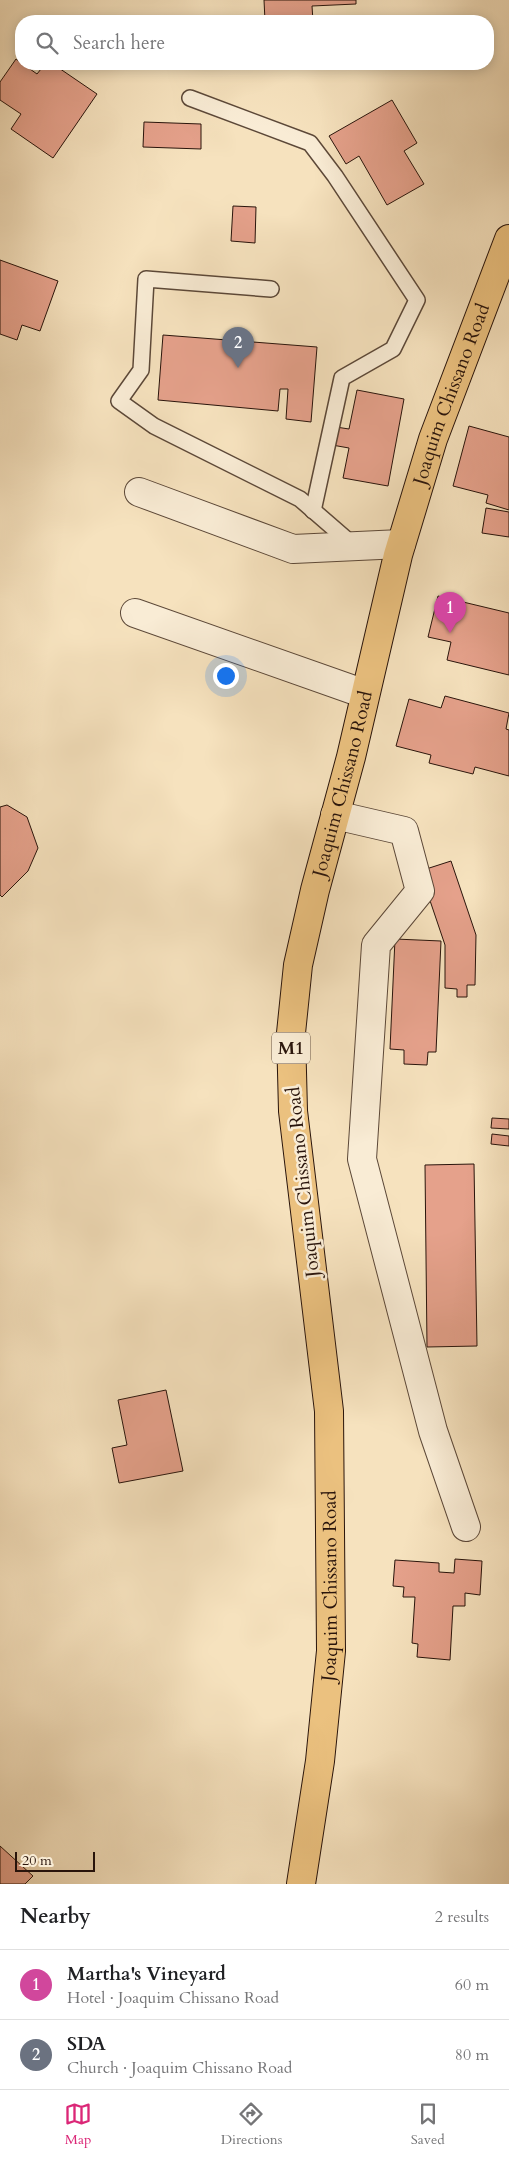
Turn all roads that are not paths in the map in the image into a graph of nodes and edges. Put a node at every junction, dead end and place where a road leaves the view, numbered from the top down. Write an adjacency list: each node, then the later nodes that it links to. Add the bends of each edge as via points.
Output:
1 (190, 98): 5 (lane, via 310,143 417,300 393,349 342,378)
2 (509, 239): 6 (highway, Joaquim Chissano Road / M1, via 433,439)
3 (271, 289): 5 (lane, via 146,279 141,370 118,401 154,426 300,499)
4 (139, 492): 7 (street, via 294,548)
5 (313, 511): 7 (lane)
6 (401, 544): 7 (street); 9 (highway, Joaquim Chissano Road / M1)
7 (353, 546)
8 (135, 613): 9 (street)
9 (365, 694): 10 (highway, Joaquim Chissano Road / M1)
10 (335, 815): 11 (street, via 404,832 420,890 376,945 362,1159 433,1431); 12 (highway, Joaquim Chissano Road / M1, via 298,966 291,1033 294,1111 329,1411 332,1651)
11 (466, 1527)
12 (301, 1884)

